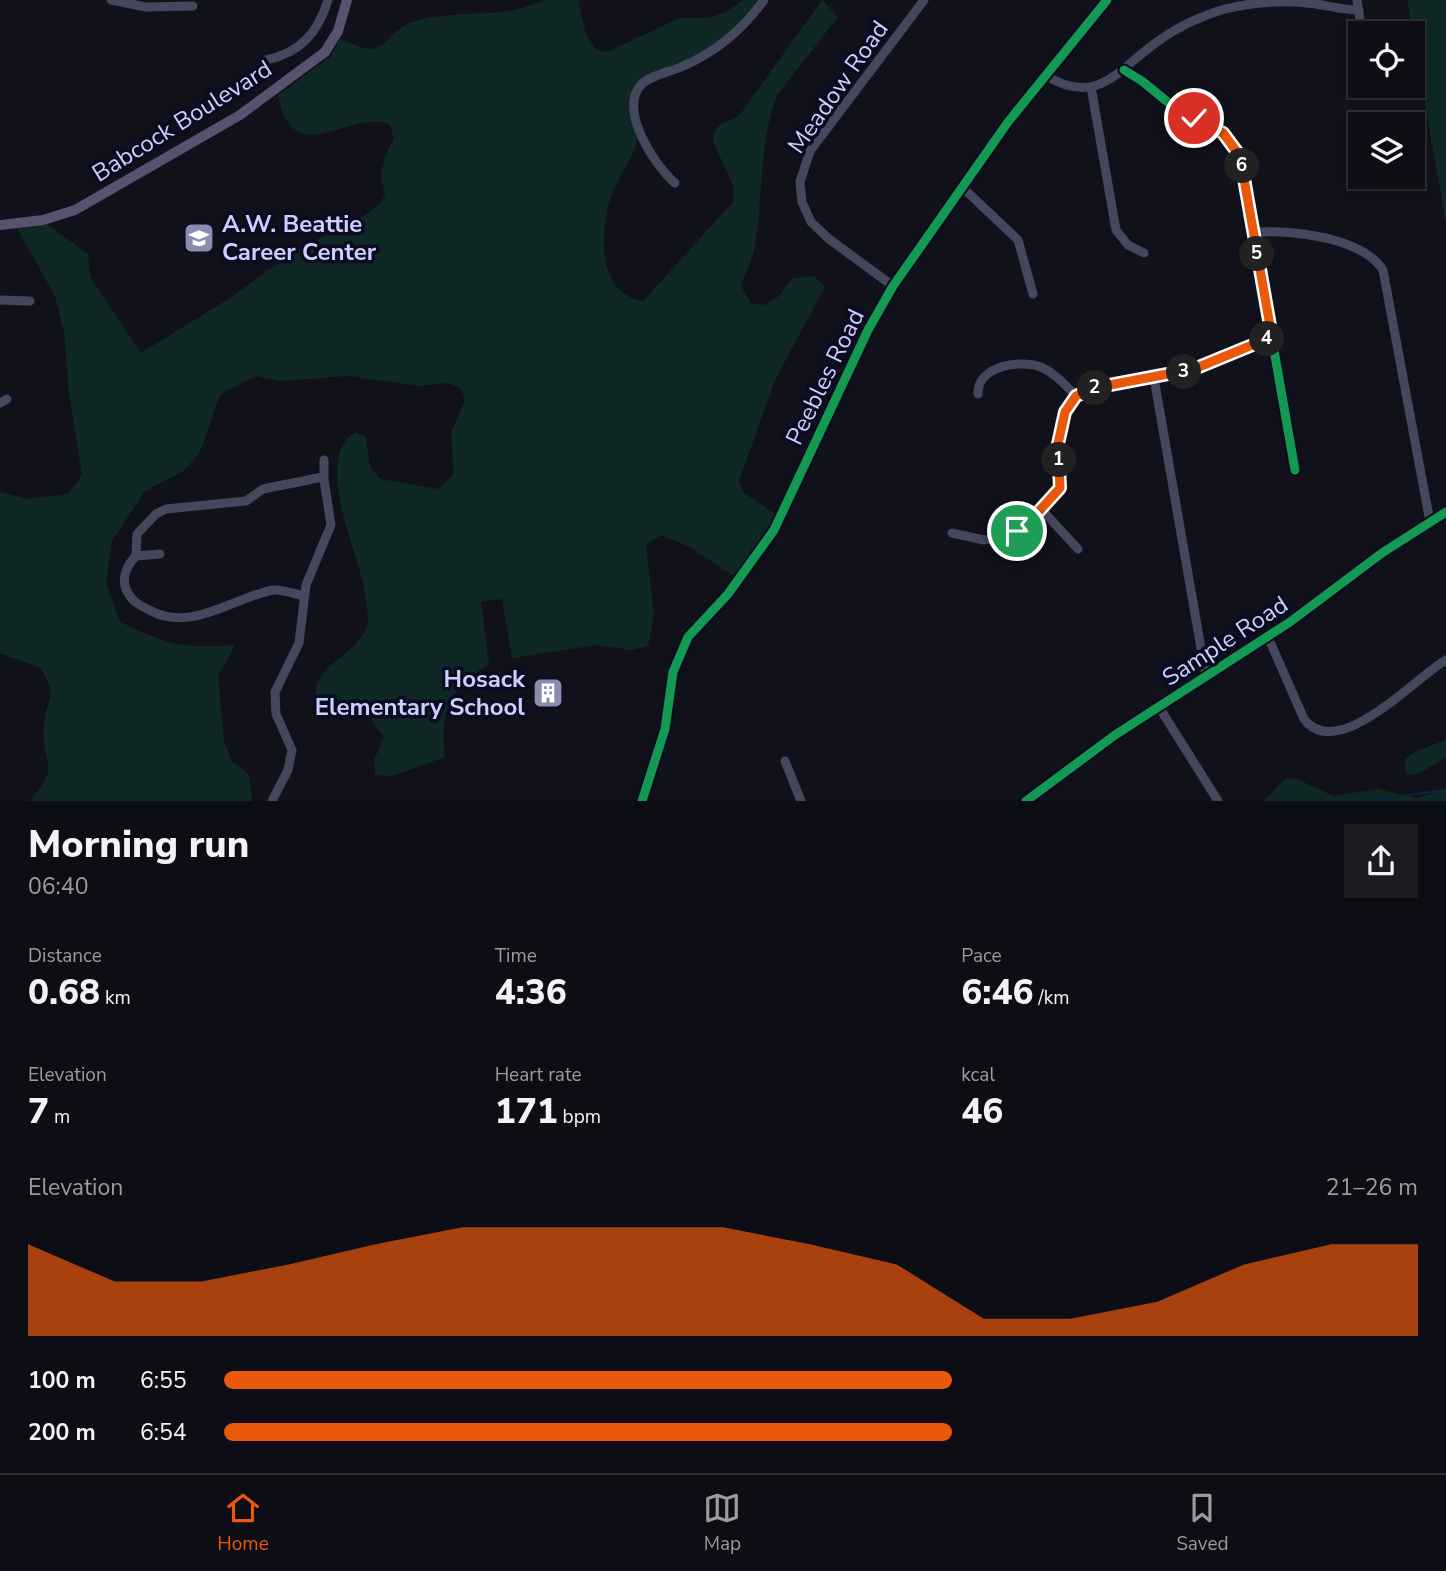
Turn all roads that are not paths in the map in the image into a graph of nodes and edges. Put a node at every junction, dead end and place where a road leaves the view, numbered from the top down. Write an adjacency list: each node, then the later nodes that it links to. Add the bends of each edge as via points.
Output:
1 (111, 0): 9 (street, via 146,7)
2 (328, 0): 10 (street, via 309,38 285,55)
3 (347, 0): 16 (main road, Babcock Boulevard, via 338,31 325,52 240,115 75,210 43,220)
4 (764, 0): 14 (street, via 724,42 684,66 645,81 638,90 635,105 640,132 651,156)
5 (924, 0): 19 (street, Meadow Road, via 810,151 800,181 802,202 811,222)
6 (1107, 0): 12 (street, Peebles Road)
7 (1228, 4): 8 (street); 11 (street, via 1170,33)
8 (1358, 5)
9 (193, 6)
10 (266, 60)
11 (1124, 71): 13 (street); 17 (street, via 1233,143 1242,163)
12 (1045, 75): 13 (street, via 1067,85); 15 (street, Peebles Road)
13 (1091, 87): 18 (street, via 1116,230 1128,246)
14 (675, 183)
15 (963, 188): 19 (street, Peebles Road); 20 (street, via 1018,240)
16 (0, 225)
17 (1254, 233): 23 (street); 32 (street, via 1283,230 1347,245 1369,253 1383,270)
18 (1144, 253)
19 (892, 286): 44 (street, Peebles Road, via 774,530 740,579 682,646 660,746)
20 (1032, 294)
21 (0, 300): 22 (street)
22 (30, 301)
23 (1272, 337): 24 (street, via 1194,369); 28 (street)
24 (1154, 378): 26 (street, via 1094,388); 40 (street)
25 (978, 394): 26 (street, via 978,385 986,376 1020,363 1049,371)
26 (1076, 396): 30 (street, via 1065,412 1058,444 1061,485)
27 (324, 460): 29 (street)
28 (1295, 470)
29 (323, 477): 36 (street, via 263,489 246,501 166,509 137,534); 37 (street, via 331,525)
30 (1042, 510): 33 (street, via 1017,531 992,540); 34 (street)
31 (1446, 512): 32 (street, Sample Road)
32 (1430, 522): 38 (street, Sample Road)
33 (951, 533)
34 (1078, 549)
35 (160, 554): 36 (street)
36 (136, 556): 37 (street, via 127,565 124,584 131,600 173,618 208,613 276,589)
37 (304, 596): 43 (street, via 299,643 275,692 276,714 292,750)
38 (1268, 637): 39 (street, via 1304,719 1323,729 1376,714); 40 (street, Sample Road)
39 (1446, 660)
40 (1206, 677): 41 (street, Sample Road)
41 (1159, 707): 46 (street, Sample Road); 47 (street)
42 (785, 761): 45 (street)
43 (273, 800)
44 (642, 801)
45 (801, 801)
46 (1026, 801)
47 (1218, 801)

